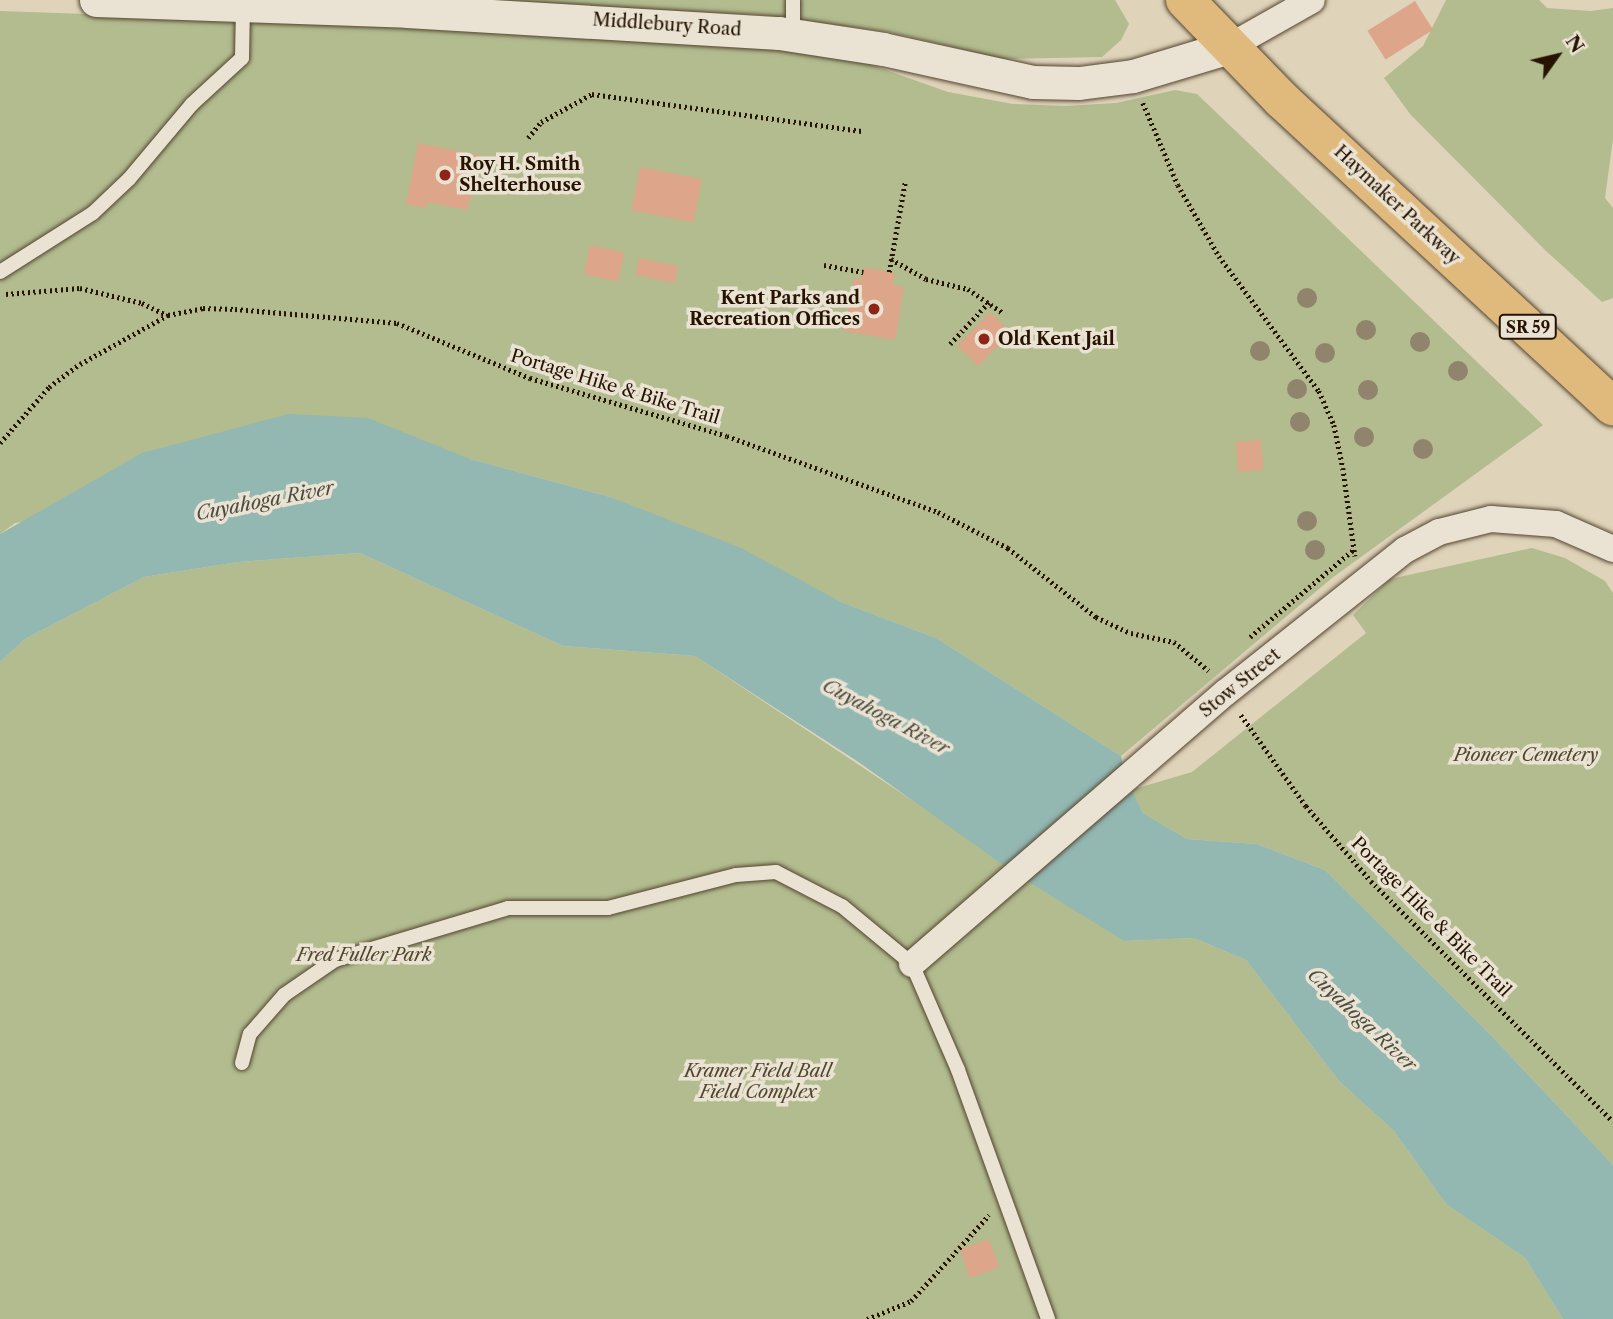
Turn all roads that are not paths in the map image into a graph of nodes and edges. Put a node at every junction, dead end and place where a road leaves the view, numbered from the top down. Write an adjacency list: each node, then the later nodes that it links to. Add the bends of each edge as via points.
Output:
1 (96, 0): 5 (street, Middlebury Road)
2 (793, 0): 6 (lane)
3 (1185, 0): 7 (main road, Haymaker Parkway / SR 59)
4 (1312, 0): 7 (street)
5 (243, 6): 6 (street, Middlebury Road, via 407,10); 8 (lane, via 242,58 192,104 129,179 93,213)
6 (793, 34): 7 (street, Middlebury Road, via 1033,82 1079,83 1133,76)
7 (1229, 47): 9 (main road, Haymaker Parkway / SR 59)
8 (0, 272)
9 (1613, 406)
10 (1613, 549): 11 (street, Stow Street, via 1556,524 1491,519 1439,532 1358,584)
11 (912, 964): 12 (lane, via 842,906 776,872 736,876 608,908 508,908 335,960 284,995 250,1034); 13 (lane, via 958,1070)
12 (242, 1063)
13 (1048, 1319)

